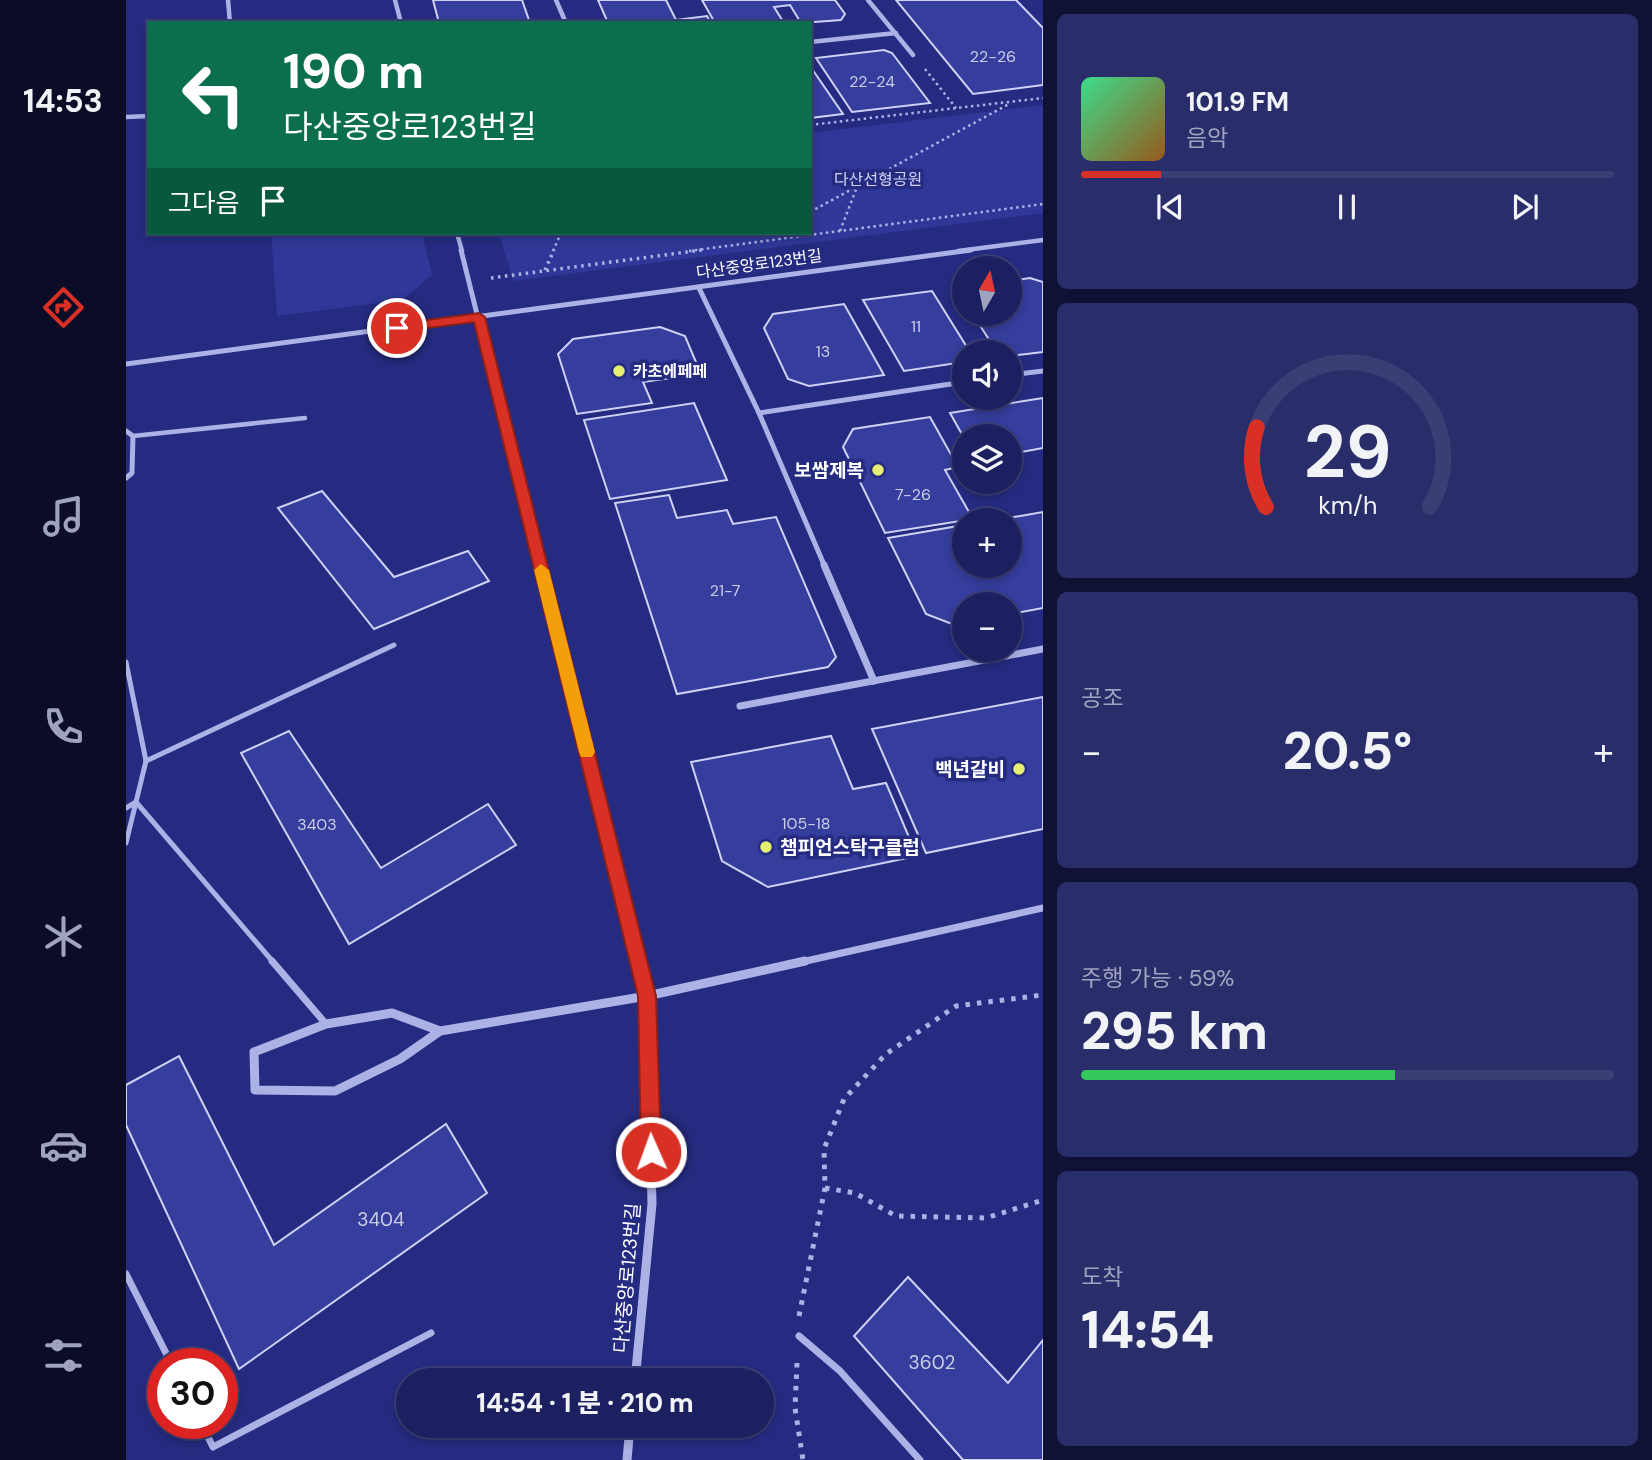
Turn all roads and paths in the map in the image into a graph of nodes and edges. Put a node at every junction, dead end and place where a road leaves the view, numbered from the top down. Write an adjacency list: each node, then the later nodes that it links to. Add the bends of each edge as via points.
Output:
1 (228, 0): 5 (street)
2 (395, 0): 6 (street)
3 (556, 0): 7 (street)
4 (868, 0): 8 (street)
5 (230, 21)
6 (400, 21)
7 (565, 21)
8 (896, 33): 9 (street); 10 (street)
9 (812, 43)
10 (913, 55): 13 (path)
11 (1043, 98): 12 (path)
12 (1014, 101): 13 (path); 17 (path)
13 (956, 108): 16 (path)
14 (147, 116): 15 (street)
15 (126, 117)
16 (812, 125)
17 (857, 187): 19 (path); 20 (path)
18 (1043, 204): 20 (path)
19 (812, 211)
20 (840, 231): 24 (path)
21 (458, 235): 27 (street, 다산중앙로123번길)
22 (560, 235): 26 (path)
23 (805, 235): 24 (path)
24 (808, 236): 26 (path)
25 (1043, 240): 28 (street, 다산중앙로123번길)
26 (544, 270): 27 (path)
27 (469, 281): 29 (street, 다산중앙로123번길)
28 (699, 288): 29 (street, 다산중앙로123번길); 34 (street)
29 (479, 317): 30 (street, 다산중앙로123번길); 50 (street, 다산중앙로123번길)
30 (126, 364)
31 (1043, 370): 32 (street)
32 (1022, 374)
33 (952, 384): 34 (street)
34 (759, 413): 42 (street)
35 (304, 418): 37 (lane)
36 (126, 431): 37 (street)
37 (133, 436): 38 (street, via 132,473)
38 (126, 478)
39 (394, 645): 44 (lane)
40 (1043, 649): 42 (street)
41 (126, 662): 44 (lane)
42 (874, 681): 43 (street)
43 (740, 706)
44 (146, 761): 45 (lane)
45 (136, 802): 46 (lane); 47 (lane); 51 (lane)
46 (126, 808)
47 (126, 843)
48 (1043, 908): 50 (street)
49 (1043, 995): 53 (path, via 957,1006 886,1054 844,1099 824,1149 825,1188 855,1193 896,1216 986,1218)
50 (647, 996): 52 (street); 58 (street, 다산중앙로123번길, via 652,1204)
51 (326, 1024): 52 (street, via 392,1013); 52 (street, via 254,1052 256,1090 335,1091 400,1059)
52 (440, 1031)
53 (1043, 1200)
54 (126, 1274): 57 (lane)
55 (431, 1333): 59 (lane)
56 (799, 1336): 64 (lane, via 840,1371)
57 (163, 1348)
58 (636, 1368)
59 (238, 1434)
60 (629, 1438): 63 (street)
61 (209, 1439): 62 (lane, via 213,1447)
62 (228, 1439)
63 (627, 1460)
64 (920, 1460)

